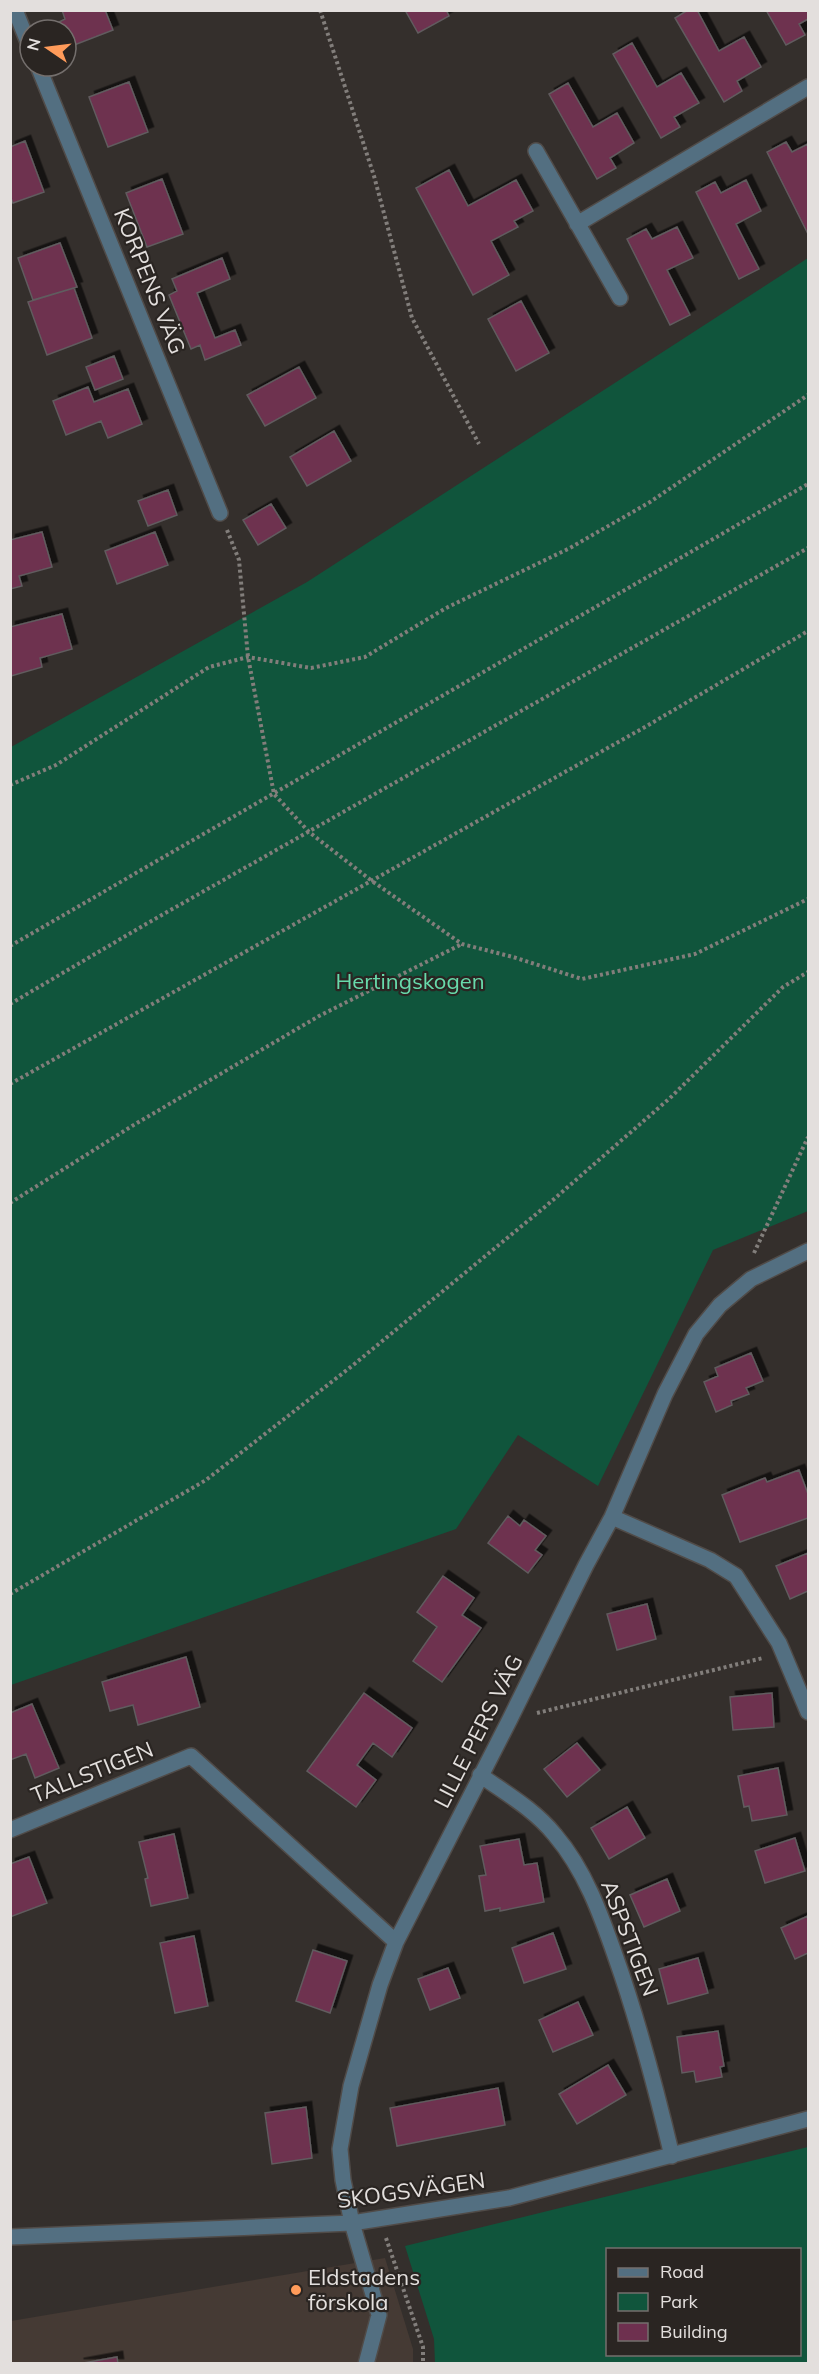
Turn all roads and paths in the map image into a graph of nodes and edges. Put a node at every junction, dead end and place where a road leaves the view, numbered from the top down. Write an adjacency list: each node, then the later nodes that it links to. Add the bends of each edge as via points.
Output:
1 (320, 10): 8 (path, via 374,176 411,318)
2 (43, 78): 10 (street, KORPENS VÄG)
3 (808, 87): 5 (street)
4 (536, 151): 5 (street)
5 (577, 224): 6 (street)
6 (620, 298)
7 (808, 395): 13 (path, via 650,502 570,548 446,608 365,657 311,668)
8 (479, 444)
9 (808, 484): 15 (path)
10 (220, 513): 13 (path, via 239,560)
11 (808, 548): 16 (path)
12 (808, 631): 17 (path, via 645,728)
13 (248, 657): 14 (path, via 209,667 56,765); 15 (path)
14 (10, 785)
15 (274, 794): 16 (path); 20 (path)
16 (309, 832): 17 (path); 22 (path)
17 (372, 881): 19 (path); 23 (path)
18 (808, 899): 19 (path, via 695,954 582,979)
19 (462, 944): 25 (path, via 319,1016)
20 (10, 946)
21 (808, 972): 29 (path, via 783,987 670,1098 546,1206 206,1480)
22 (10, 1004)
23 (10, 1084)
24 (808, 1137): 27 (path)
25 (10, 1203)
26 (808, 1251): 27 (street, LILLE PERS VÄG)
27 (737, 1289): 28 (street, LILLE PERS VÄG, via 696,1334 682,1358)
28 (612, 1517): 30 (street, via 710,1560 736,1576); 32 (street, LILLE PERS VÄG)
29 (10, 1594)
30 (783, 1653): 31 (street); 32 (path)
31 (808, 1712)
32 (510, 1719): 33 (street, LILLE PERS VÄG)
33 (480, 1775): 35 (street, LILLE PERS VÄG); 37 (street, ASPSTIGEN, via 532,1811 577,1866 628,1992)
34 (10, 1830): 35 (street, TALLSTIGEN, via 191,1756)
35 (396, 1942): 39 (street, LILLE PERS VÄG, via 351,2086 340,2150)
36 (808, 2119): 37 (street, SKOGSVÄGEN)
37 (672, 2156): 38 (street, SKOGSVÄGEN, via 509,2198)
38 (380, 2219): 39 (street, SKOGSVÄGEN); 42 (path, via 423,2347)
39 (352, 2223): 40 (street, SKOGSVÄGEN); 41 (street, LILLE PERS VÄG, via 379,2315)
40 (10, 2237)
41 (366, 2364)
42 (423, 2364)

